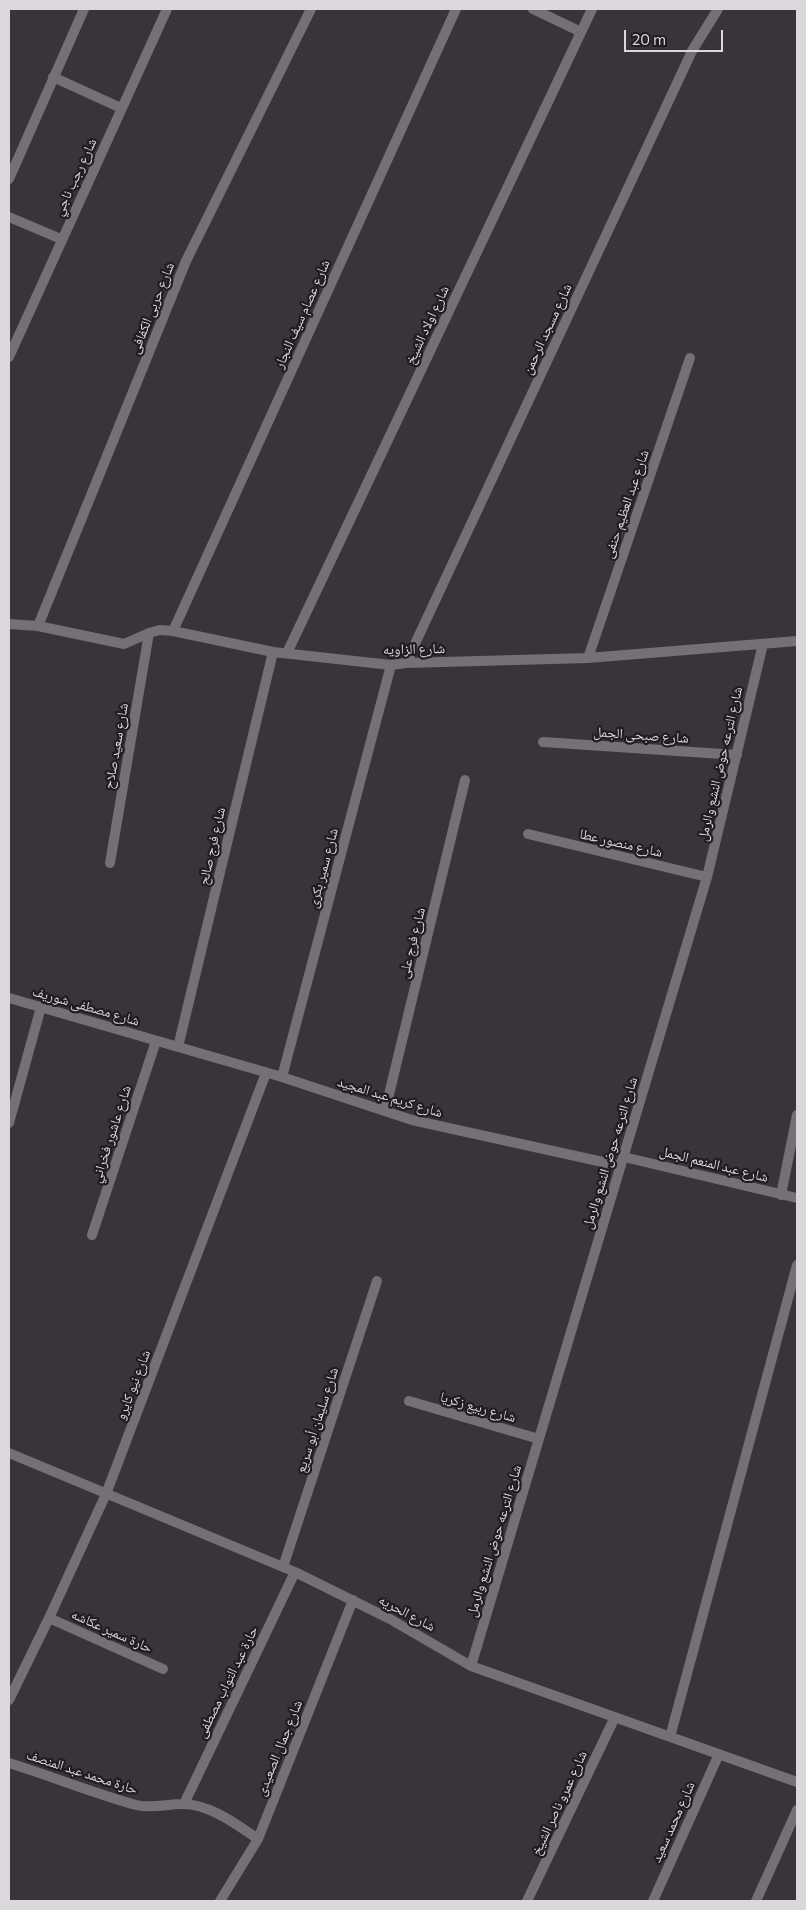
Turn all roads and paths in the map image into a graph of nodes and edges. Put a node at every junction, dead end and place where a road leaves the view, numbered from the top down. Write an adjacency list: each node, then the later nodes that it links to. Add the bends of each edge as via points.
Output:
1 (84, 9): 9 (street)
2 (167, 9): 10 (street, شارع رجب ناجي)
3 (311, 9): 17 (street, شارع حربى الكفافى, via 186,262)
4 (456, 9): 18 (street, شارع عصام سيف النجار)
5 (533, 9): 8 (street)
6 (592, 9): 8 (street, شارع اولاد الشيخ)
7 (718, 9): 25 (street, شارع مسجد الرحمن, via 688,60)
8 (581, 32): 23 (street, شارع اولاد الشيخ)
9 (53, 78): 10 (street); 11 (street)
10 (121, 108): 13 (street, شارع رجب ناجي)
11 (9, 179)
12 (9, 217): 13 (street)
13 (61, 239): 14 (street, شارع رجب ناجي)
14 (9, 357)
15 (690, 358): 24 (street, شارع عبد العظيم حنفى)
16 (9, 624): 17 (street, شارع الزاويه)
17 (38, 626): 19 (street, شارع الزاويه, via 124,644)
18 (173, 630): 19 (street, شارع الزاويه); 22 (street, شارع الزاويه)
19 (150, 633): 31 (street, شارع سعيد صلاح)
20 (797, 641): 21 (street, شارع الزاويه)
21 (763, 644): 24 (street, شارع الزاويه); 28 (street, شارع الترعه حوض النشع والرمل)
22 (273, 652): 23 (street, شارع الزاويه); 36 (street, شارع فرج صالح)
23 (287, 653): 26 (street, شارع الزاويه)
24 (588, 658): 25 (street, شارع الزاويه)
25 (406, 663): 26 (street, شارع الزاويه)
26 (391, 665): 38 (street, شارع سمير بكرى)
27 (543, 742): 28 (street, شارع صبحى الجمل)
28 (737, 755): 32 (street, شارع الترعه حوض النشع والرمل)
29 (465, 780): 39 (street, شارع فرج على)
30 (528, 834): 32 (street, شارع منصور عطا)
31 (110, 863)
32 (707, 877): 42 (street, شارع الترعه حوض النشع والرمل)
33 (9, 998): 34 (street, شارع مصطفى شوريف)
34 (41, 1007): 35 (street, شارع مصطفى شوريف); 41 (street)
35 (156, 1040): 36 (street, شارع كريم عبد المجيد); 45 (street, شارع عاشور فخراني)
36 (178, 1047): 37 (street, شارع كريم عبد المجيد)
37 (266, 1072): 38 (street, شارع كريم عبد المجيد); 51 (street, شارع نيو كايرو)
38 (282, 1077): 39 (street, شارع كريم عبد المجيد)
39 (385, 1111): 42 (street, شارع كريم عبد المجيد, via 456,1131)
40 (797, 1115): 43 (street)
41 (9, 1123)
42 (622, 1161): 43 (street, شارع عبد المنعم الجمل); 49 (street, شارع الترعه حوض النشع والرمل)
43 (781, 1195): 44 (street, شارع عبد المنعم الجمل)
44 (797, 1198)
45 (92, 1235)
46 (797, 1265): 60 (street)
47 (377, 1280): 52 (street, شارع سليمان أبو سريع)
48 (409, 1401): 49 (street, شارع ربيع زكريا)
49 (539, 1439): 56 (street, شارع الترعه حوض النشع والرمل)
50 (9, 1453): 51 (street, شارع الحريه)
51 (106, 1494): 52 (street, شارع الحريه); 55 (street, شارع نيو كايرو)
52 (283, 1567): 53 (street, شارع الحريه)
53 (295, 1572): 54 (street, شارع الحريه); 64 (street, حارة عبد التواب مصطفى)
54 (353, 1600): 56 (street, شارع الحريه); 66 (street, شارع جمال الصعيدى)
55 (49, 1618): 57 (street, حارة سمير عكاشه); 58 (street, شارع نيو كايرو)
56 (471, 1666): 59 (street, شارع الحريه)
57 (163, 1669)
58 (9, 1700)
59 (615, 1717): 60 (street, شارع الحريه); 68 (street, شارع عمرو ناصر الشيخ)
60 (670, 1737): 61 (street, شارع الحريه)
61 (719, 1754): 63 (street, شارع الحريه); 69 (street, شارع محمد سعيد)
62 (9, 1762): 64 (street, حارة محمد عبد المنصف, via 139,1805)
63 (797, 1782)
64 (184, 1804): 66 (street, حارة محمد عبد المنصف, via 210,1810)
65 (797, 1810): 70 (street)
66 (258, 1839): 67 (street, شارع جمال الصعيدى)
67 (220, 1901)
68 (527, 1901)
69 (653, 1901)
70 (756, 1901)

